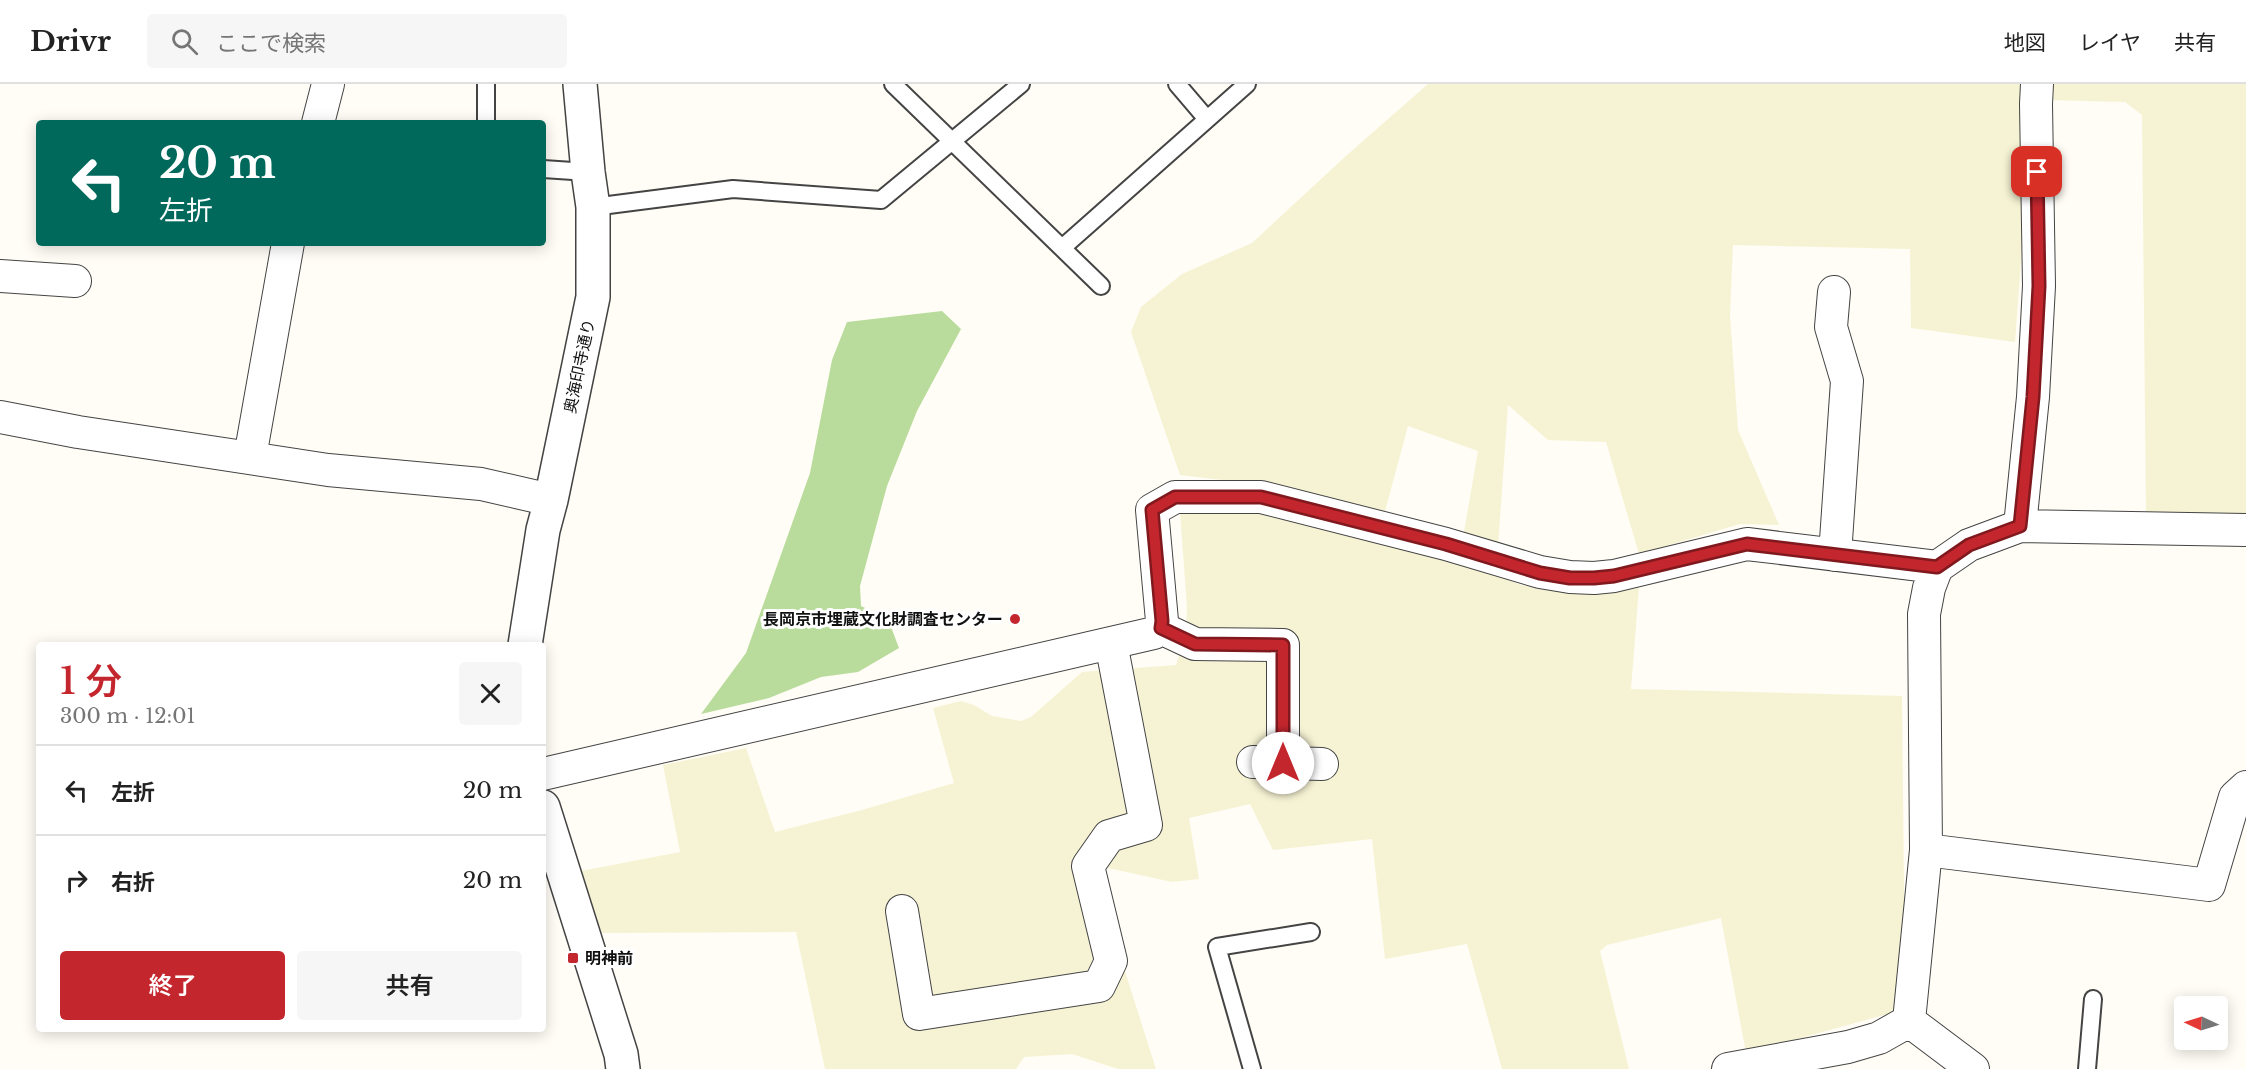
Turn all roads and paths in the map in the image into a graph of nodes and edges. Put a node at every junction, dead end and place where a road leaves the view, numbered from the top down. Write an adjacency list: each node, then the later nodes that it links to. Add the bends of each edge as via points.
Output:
1 (328, 84): 10 (street)
2 (486, 84): 11 (lane)
3 (580, 84): 14 (street, 奥海印寺通り)
4 (893, 84): 12 (lane)
5 (1021, 84): 12 (lane)
6 (1177, 84): 9 (lane)
7 (1247, 84): 9 (lane)
8 (2037, 84): 25 (street, via 2039,286)
9 (1206, 118): 17 (lane)
10 (319, 120)
11 (486, 120)
12 (951, 141): 15 (lane, via 881,200 733,189); 17 (lane)
13 (546, 169): 14 (lane)
14 (588, 172): 15 (street, 奥海印寺通り)
15 (593, 207): 24 (street, 奥海印寺通り, via 593,297)
16 (287, 246): 23 (street)
17 (1062, 248): 20 (lane)
18 (0, 276): 19 (street)
19 (75, 281)
20 (1101, 286)
21 (1834, 292): 27 (street, via 1831,327 1847,381)
22 (0, 417): 23 (street)
23 (250, 456): 24 (street, via 328,470 481,484)
24 (551, 500): 30 (street, 奥海印寺通り)
25 (2020, 526): 26 (street); 28 (street, via 1969,545)
26 (2246, 530)
27 (1835, 555): 28 (street); 29 (street, via 1747,544 1614,576 1570,578 1261,497 1175,497 1152,510)
28 (1937, 567): 36 (street, via 1924,614)
29 (1161, 628): 31 (street); 32 (street, via 1195,644 1283,645 1268,762)
30 (525, 642)
31 (1111, 644): 33 (street); 37 (street, via 1146,825 1109,836 1088,866 1111,962 1099,986 919,1014)
32 (1322, 764)
33 (546, 773)
34 (2246, 787): 36 (street, via 2235,797 2209,885)
35 (546, 816): 41 (street)
36 (1926, 850): 40 (street)
37 (902, 911)
38 (1311, 932): 42 (lane, via 1217,948)
39 (2093, 999): 45 (lane)
40 (1909, 1021): 43 (street, via 1880,1038 1848,1047); 44 (street)
41 (623, 1069)
42 (1252, 1069)
43 (1728, 1069)
44 (1973, 1069)
45 (2087, 1069)

